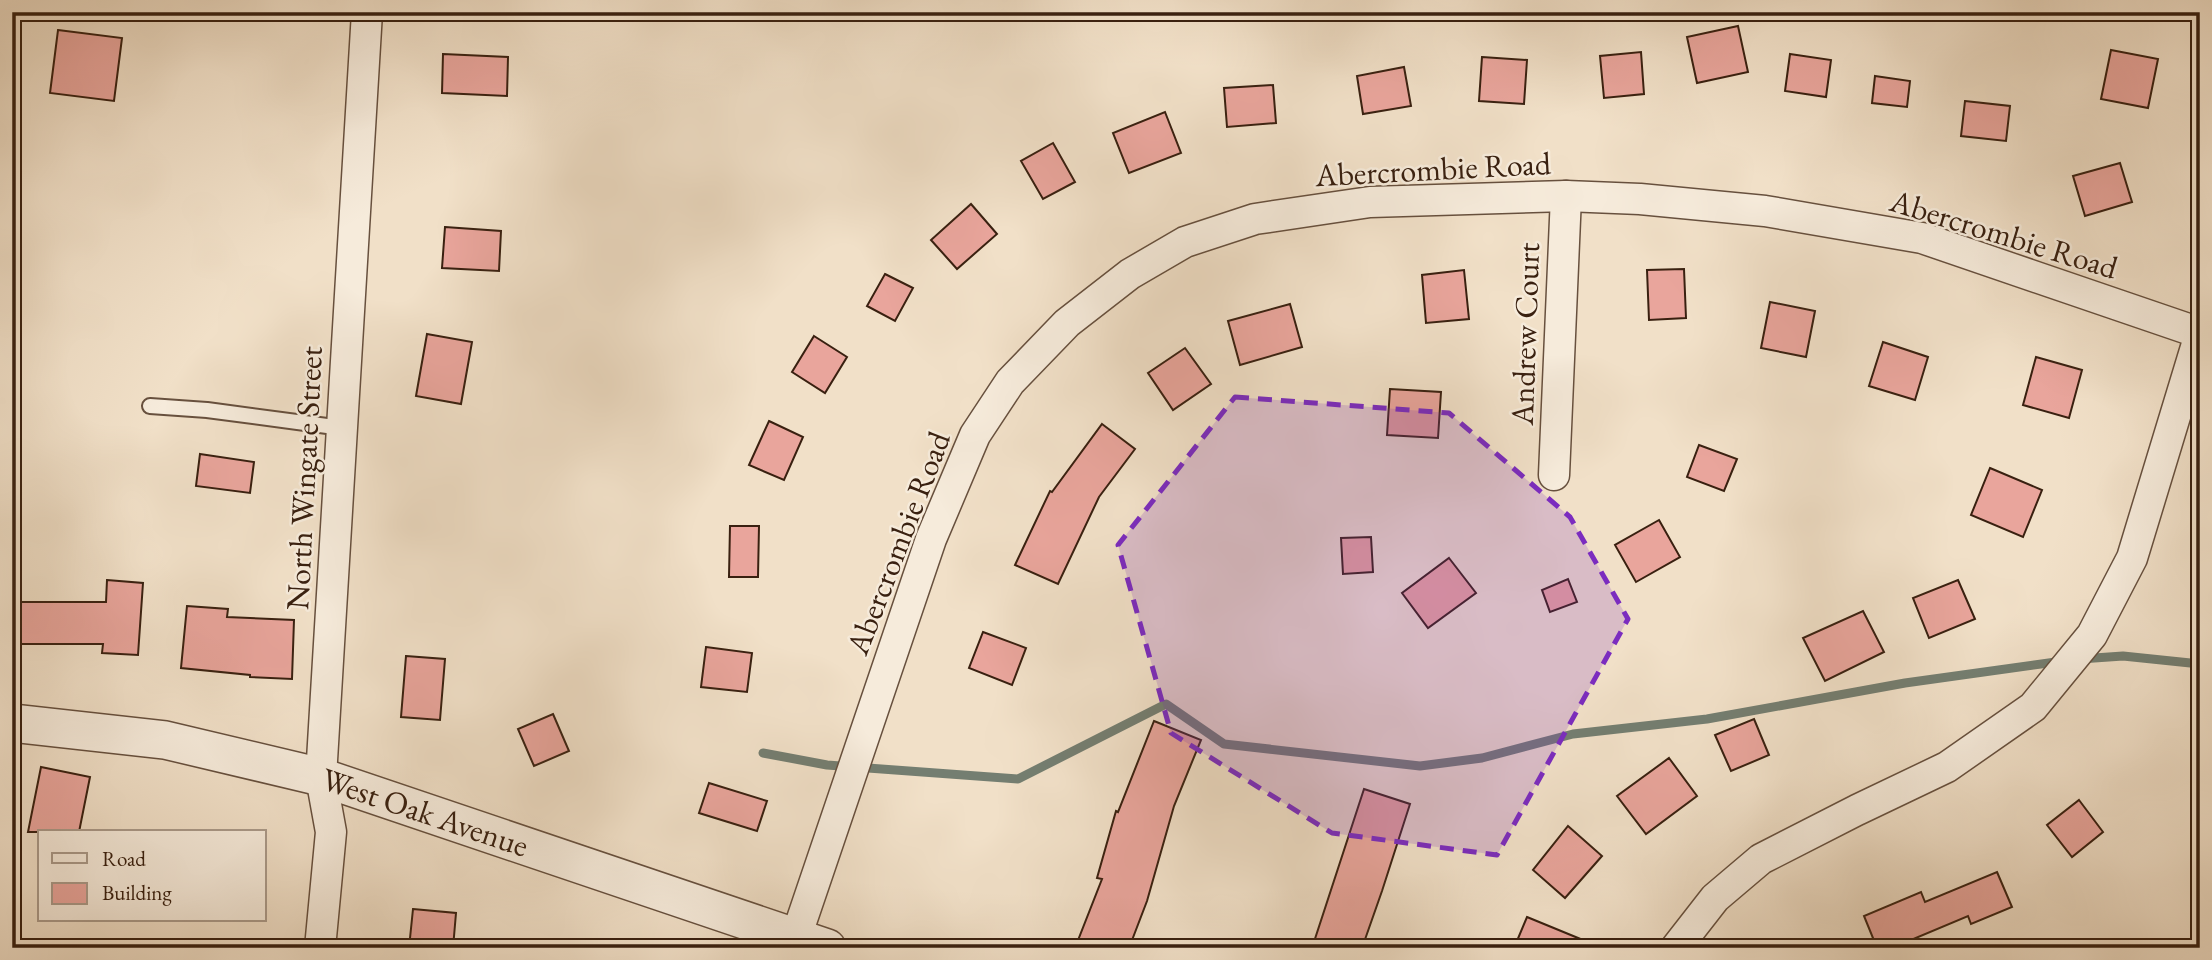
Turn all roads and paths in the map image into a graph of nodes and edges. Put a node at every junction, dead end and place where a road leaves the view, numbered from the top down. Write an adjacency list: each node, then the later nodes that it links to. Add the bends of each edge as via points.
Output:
1 (367, 12): 5 (street, North Wingate Street)
2 (1566, 196): 3 (street, Abercrombie Road, via 1765,211 1922,238); 6 (street, Andrew Court); 9 (street, Abercrombie Road, via 1370,202 1255,219 1185,242 1130,274 1067,323 1010,382 975,435 931,538)
3 (2200, 333): 11 (street, via 2132,558 2092,635 2033,707 1947,767 1761,859 1715,898)
4 (150, 406): 5 (lane)
5 (342, 428): 8 (street, North Wingate Street)
6 (1554, 475)
7 (12, 723): 8 (street, West Oak Avenue, via 165,740)
8 (321, 777): 9 (street, West Oak Avenue); 10 (street, North Wingate Street, via 331,832)
9 (794, 941)
10 (320, 948)
11 (1676, 948)

